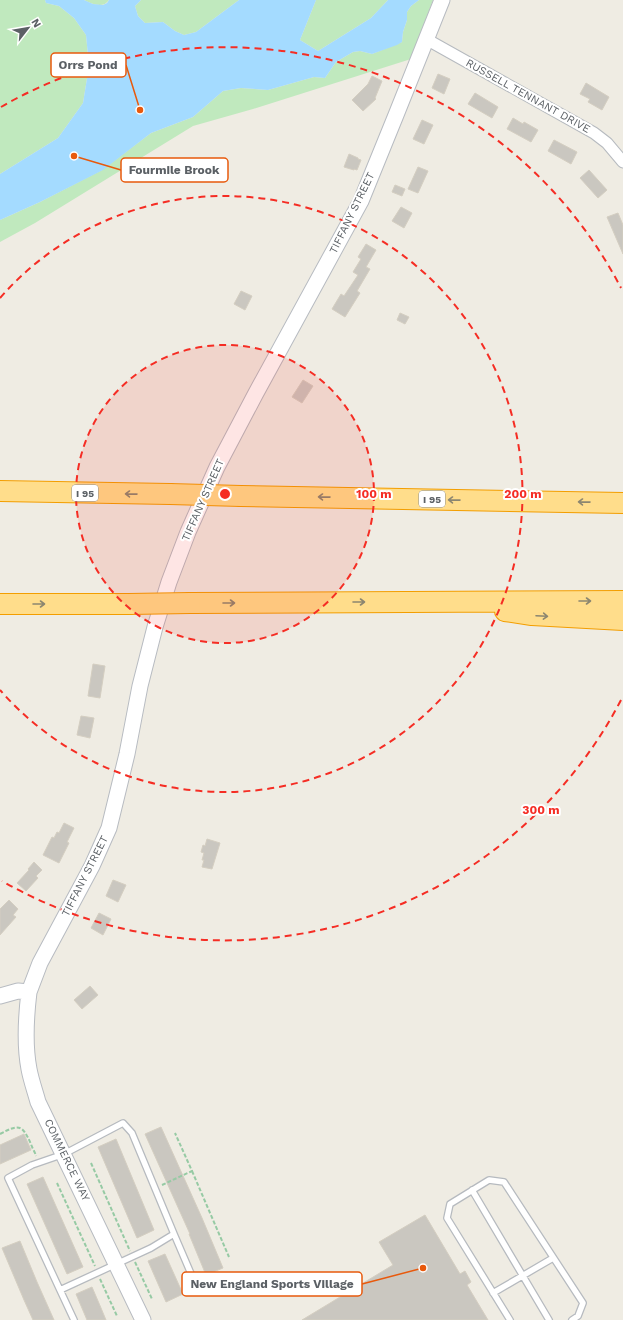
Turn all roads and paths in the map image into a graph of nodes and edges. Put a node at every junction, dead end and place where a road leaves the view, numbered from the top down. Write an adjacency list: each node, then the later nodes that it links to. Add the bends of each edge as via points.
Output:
1 (442, 0): 2 (street, TIFFANY STREET)
2 (426, 39): 3 (street, RUSSELL TENNANT DRIVE, via 582,125); 10 (street, TIFFANY STREET, via 361,201 256,393 188,532 155,627 109,828 92,866 40,963)
3 (621, 156)
4 (0, 491): 5 (highway, I 95, one-way to 4, bridge)
5 (623, 503)
6 (623, 601): 7 (highway, one-way to 6)
7 (448, 602): 8 (highway, one-way to 7, bridge); 9 (highway, one-way to 9, via 532,616)
8 (0, 604)
9 (623, 620)
10 (29, 992): 11 (street, via 18,990); 14 (street, COMMERCE WAY, via 26,1040 29,1068 38,1102)
11 (0, 996)
12 (175, 1133): 17 (path)
13 (0, 1134): 15 (path, via 16,1127 21,1128 27,1135)
14 (64, 1154): 15 (lane); 19 (lane, via 123,1123 132,1133); 25 (street, COMMERCE WAY)
15 (39, 1162): 29 (lane, via 8,1178)
16 (91, 1163): 22 (path)
17 (192, 1171): 19 (path); 23 (path)
18 (57, 1183): 26 (path)
19 (155, 1188): 21 (lane)
20 (472, 1190): 24 (lane, via 489,1180 504,1182); 27 (lane); 30 (lane, via 450,1204 447,1218)
21 (174, 1234): 22 (lane); 28 (lane)
22 (133, 1257): 25 (lane); 31 (path)
23 (229, 1257)
24 (554, 1258): 27 (lane); 37 (lane, via 583,1303 578,1316)
25 (117, 1264): 26 (lane); 34 (street, COMMERCE WAY)
26 (98, 1273): 29 (lane); 32 (path)
27 (523, 1275): 30 (lane); 36 (lane)
28 (195, 1283)
29 (60, 1290): 33 (lane)
30 (493, 1293): 35 (lane)
31 (152, 1299)
32 (117, 1316)
33 (74, 1320)
34 (143, 1320)
35 (510, 1320)
36 (549, 1320)
37 (572, 1320)

